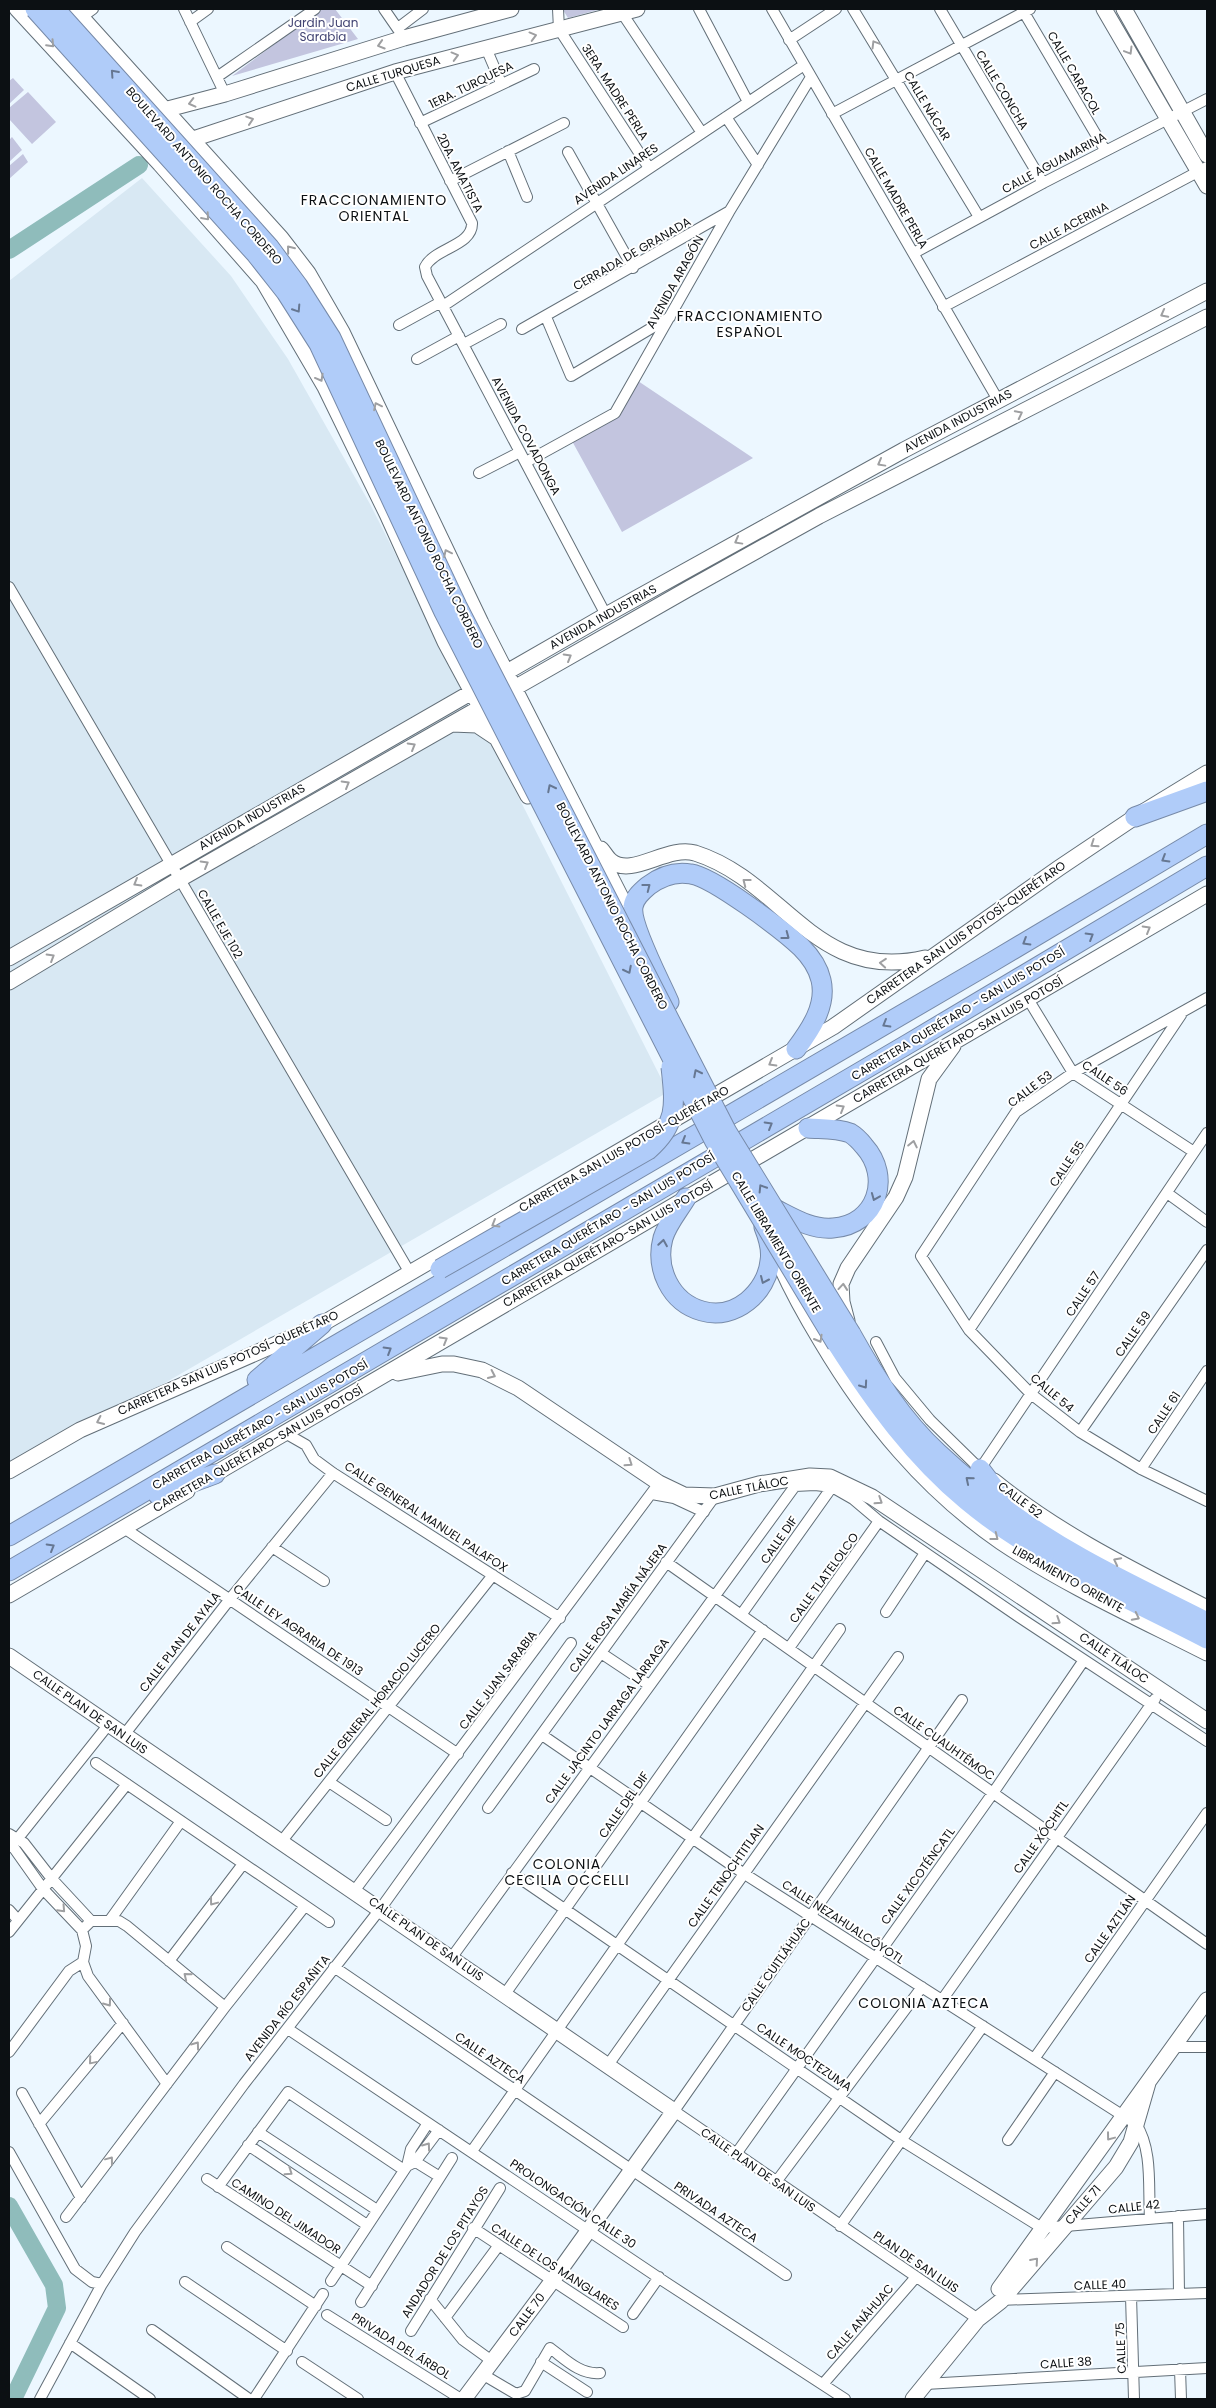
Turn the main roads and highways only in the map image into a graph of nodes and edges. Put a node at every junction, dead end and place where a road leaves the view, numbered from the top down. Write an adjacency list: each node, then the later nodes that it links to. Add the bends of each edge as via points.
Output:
1 (17, 9): 10 (main road, BOULEVARD ANTONIO ROCHA CORDERO, one-way to 10)
2 (35, 9): 54 (highway, BOULEVARD ANTONIO ROCHA CORDERO, one-way to 54, bridge, via 256,254 319,344 444,612)
3 (55, 9): 58 (highway, BOULEVARD ANTONIO ROCHA CORDERO, one-way to 3, bridge, via 458,606 321,321 269,247)
4 (511, 9): 11 (main road, one-way to 11, via 401,33 225,94)
5 (1104, 9): 17 (main road, one-way to 17)
6 (1124, 9): 14 (main road)
7 (83, 11): 9 (main road, BOULEVARD ANTONIO ROCHA CORDERO)
8 (629, 11): 13 (main road, CALLE TURQUESA, one-way to 8, via 394,72)
9 (133, 74): 10 (main road, via 138,86 132,103 115,108); 11 (main road, BOULEVARD ANTONIO ROCHA CORDERO)
10 (103, 102): 12 (main road, BOULEVARD ANTONIO ROCHA CORDERO)
11 (164, 110): 12 (main road); 13 (main road, BOULEVARD ANTONIO ROCHA CORDERO)
12 (133, 136): 15 (main road, BOULEVARD ANTONIO ROCHA CORDERO)
13 (190, 140): 15 (main road, CALLE TURQUESA); 16 (main road, BOULEVARD ANTONIO ROCHA CORDERO)
14 (1207, 155)
15 (160, 164): 19 (main road, BOULEVARD ANTONIO ROCHA CORDERO)
16 (218, 170): 19 (main road, via 203,165 191,170 185,182); 32 (main road, BOULEVARD ANTONIO ROCHA CORDERO, one-way to 16, via 332,312 295,255)
17 (1203, 170): 18 (main road)
18 (1207, 186)
19 (189, 197): 33 (main road, BOULEVARD ANTONIO ROCHA CORDERO, one-way to 33, via 263,281 306,352 387,514)
20 (1207, 291): 22 (main road, AVENIDA INDUSTRIAS, one-way to 22)
21 (1207, 317): 23 (main road, AVENIDA INDUSTRIAS)
22 (1111, 342): 23 (main road, via 1105,353); 24 (main road, AVENIDA INDUSTRIAS)
23 (1109, 368): 26 (main road, AVENIDA INDUSTRIAS, one-way to 23)
24 (998, 400): 25 (main road, AVENIDA INDUSTRIAS); 26 (main road, via 995,422)
25 (956, 422): 27 (main road, AVENIDA INDUSTRIAS); 28 (main road, via 953,439)
26 (985, 432): 28 (main road, AVENIDA INDUSTRIAS)
27 (904, 450): 29 (main road); 30 (main road, AVENIDA INDUSTRIAS, one-way to 30)
28 (946, 452): 29 (main road, AVENIDA INDUSTRIAS)
29 (911, 470): 31 (main road, AVENIDA INDUSTRIAS)
30 (810, 501): 31 (main road); 35 (main road, AVENIDA INDUSTRIAS, one-way to 35)
31 (819, 516): 37 (main road, AVENIDA INDUSTRIAS, one-way to 31)
32 (481, 623): 33 (main road, via 484,638 476,652 461,653); 34 (main road, BOULEVARD ANTONIO ROCHA CORDERO)
33 (445, 642): 36 (main road, BOULEVARD ANTONIO ROCHA CORDERO)
34 (494, 648): 35 (main road, via 511,656); 38 (main road, BOULEVARD ANTONIO ROCHA CORDERO)
35 (529, 658): 38 (main road, AVENIDA INDUSTRIAS)
36 (459, 667): 40 (main road, BOULEVARD ANTONIO ROCHA CORDERO); 41 (main road, via 460,686)
37 (545, 670): 39 (main road, AVENIDA INDUSTRIAS); 43 (main road, via 531,682 527,691)
38 (507, 672): 39 (main road, BOULEVARD ANTONIO ROCHA CORDERO); 40 (main road, AVENIDA INDUSTRIAS)
39 (515, 687): 42 (main road, AVENIDA INDUSTRIAS); 43 (main road, BOULEVARD ANTONIO ROCHA CORDERO)
40 (472, 691): 41 (main road, AVENIDA INDUSTRIAS); 42 (main road, BOULEVARD ANTONIO ROCHA CORDERO)
41 (445, 707): 56 (main road, AVENIDA INDUSTRIAS, one-way to 56)
42 (480, 707): 44 (main road, AVENIDA INDUSTRIAS); 45 (main road, BOULEVARD ANTONIO ROCHA CORDERO)
43 (532, 721): 45 (main road, via 517,714 506,716 498,726); 49 (main road, BOULEVARD ANTONIO ROCHA CORDERO)
44 (444, 728): 45 (main road, via 460,723 477,725); 57 (main road, AVENIDA INDUSTRIAS, one-way to 44, via 180,879)
45 (499, 742): 54 (main road, BOULEVARD ANTONIO ROCHA CORDERO, via 594,925)
46 (1207, 773): 48 (main road, CARRETERA SAN LUIS POTOSÍ-QUERÉTARO)
47 (1207, 791): 48 (highway)
48 (1135, 816): 55 (main road, CARRETERA SAN LUIS POTOSÍ-QUERÉTARO, one-way to 55)
49 (589, 832): 53 (main road, BOULEVARD ANTONIO ROCHA CORDERO); 55 (main road, one-way to 49, via 899,964 859,960 825,942 712,859 692,852 670,852 624,866 611,861)
50 (1207, 834): 70 (highway, one-way to 70)
51 (1207, 866): 74 (highway, CARRETERA QUERÉTARO - SAN LUIS POTOSÍ, one-way to 51)
52 (1207, 894): 59 (main road, CARRETERA QUERÉTARO-SAN LUIS POTOSÍ, one-way to 52)
53 (635, 924): 58 (highway, via 673,1011); 60 (highway, one-way to 60, via 633,907 639,894 656,880 673,873 691,874 708,879 732,895 800,947 814,964 821,980 821,1003 811,1029)
54 (610, 936): 61 (highway, BOULEVARD ANTONIO ROCHA CORDERO, one-way to 61, bridge)
55 (931, 957): 60 (main road, CARRETERA SAN LUIS POTOSÍ-QUERÉTARO, via 833,1027)
56 (9, 958)
57 (9, 982)
58 (674, 1028): 63 (highway, BOULEVARD ANTONIO ROCHA CORDERO, one-way to 58, bridge)
59 (957, 1040): 62 (main road, CARRETERA QUERÉTARO-SAN LUIS POTOSÍ, one-way to 59); 67 (main road, one-way to 59, via 841,1284 848,1268 896,1197 905,1177 930,1079)
60 (796, 1049): 66 (main road, CARRETERA SAN LUIS POTOSÍ-QUERÉTARO, one-way to 66)
61 (670, 1053): 63 (highway, BOULEVARD ANTONIO ROCHA CORDERO, bridge); 68 (highway, bridge, via 674,1091 671,1123 648,1150)
62 (808, 1128): 64 (main road, CARRETERA QUERÉTARO-SAN LUIS POTOSÍ); 65 (highway, one-way to 65, via 850,1134 873,1156 879,1171 879,1188 873,1204 861,1217 833,1228 815,1227)
63 (720, 1136): 65 (highway, CALLE LIBRAMIENTO ORIENTE, bridge)
64 (686, 1198): 65 (highway, one-way to 64, bridge, via 771,1260 762,1286 733,1310 702,1311 677,1295 664,1278 660,1259 663,1236); 69 (main road, CARRETERA QUERÉTARO-SAN LUIS POTOSÍ, one-way to 64)
65 (768, 1212): 67 (highway, CALLE LIBRAMIENTO ORIENTE, bridge); 79 (main road, LIBRAMIENTO ORIENTE, one-way to 79, via 790,1288 846,1383 877,1427 916,1470 1000,1541)
66 (322, 1324): 68 (highway); 72 (main road, CARRETERA SAN LUIS POTOSÍ-QUERÉTARO, one-way to 72, via 80,1430)
67 (844, 1339): 76 (highway, LIBRAMIENTO ORIENTE, via 870,1368 899,1410 937,1452)
68 (273, 1366): 70 (highway)
69 (377, 1379): 73 (main road, CARRETERA QUERÉTARO-SAN LUIS POTOSÍ); 87 (main road, CALLE TLÁLOC, one-way to 87, via 431,1365 454,1364 482,1370 518,1388 655,1489 684,1496 715,1496 759,1484 810,1476 872,1497)
70 (221, 1410): 75 (highway)
71 (980, 1469): 76 (highway); 79 (main road, CALLE 52, via 1025,1506)
72 (9, 1470)
73 (215, 1474): 74 (highway); 81 (main road, CARRETERA QUERÉTARO-SAN LUIS POTOSÍ)
74 (112, 1512): 80 (highway, CARRETERA QUERÉTARO - SAN LUIS POTOSÍ, one-way to 74)
75 (34, 1521): 77 (highway); 78 (highway)
76 (1012, 1524): 79 (highway, LIBRAMIENTO ORIENTE); 79 (highway)
77 (9, 1528)
78 (9, 1536)
79 (1078, 1564): 82 (main road, CALLE 52, one-way to 79); 83 (highway, LIBRAMIENTO ORIENTE); 84 (highway, LIBRAMIENTO ORIENTE); 85 (main road, LIBRAMIENTO ORIENTE, one-way to 85)
80 (9, 1571)
81 (9, 1594)
82 (1207, 1608)
83 (1207, 1622)
84 (1207, 1639)
85 (1207, 1653)
86 (9, 1656): 89 (main road, CALLE PLAN DE SAN LUIS)
87 (1207, 1721)
88 (1207, 2000): 90 (main road, CALLE 71, via 1148,2083)
89 (674, 2111): 91 (main road, CALLE CUITLÁHUAC)
90 (1130, 2120): 92 (main road, CALLE 71, one-way to 92, via 1042,2228); 92 (main road, CALLE 71, one-way to 90, via 1125,2155)
91 (589, 2230): 93 (main road, CALLE 70)
92 (990, 2306): 94 (main road, CALLE 71)
93 (462, 2399)
94 (913, 2399)

